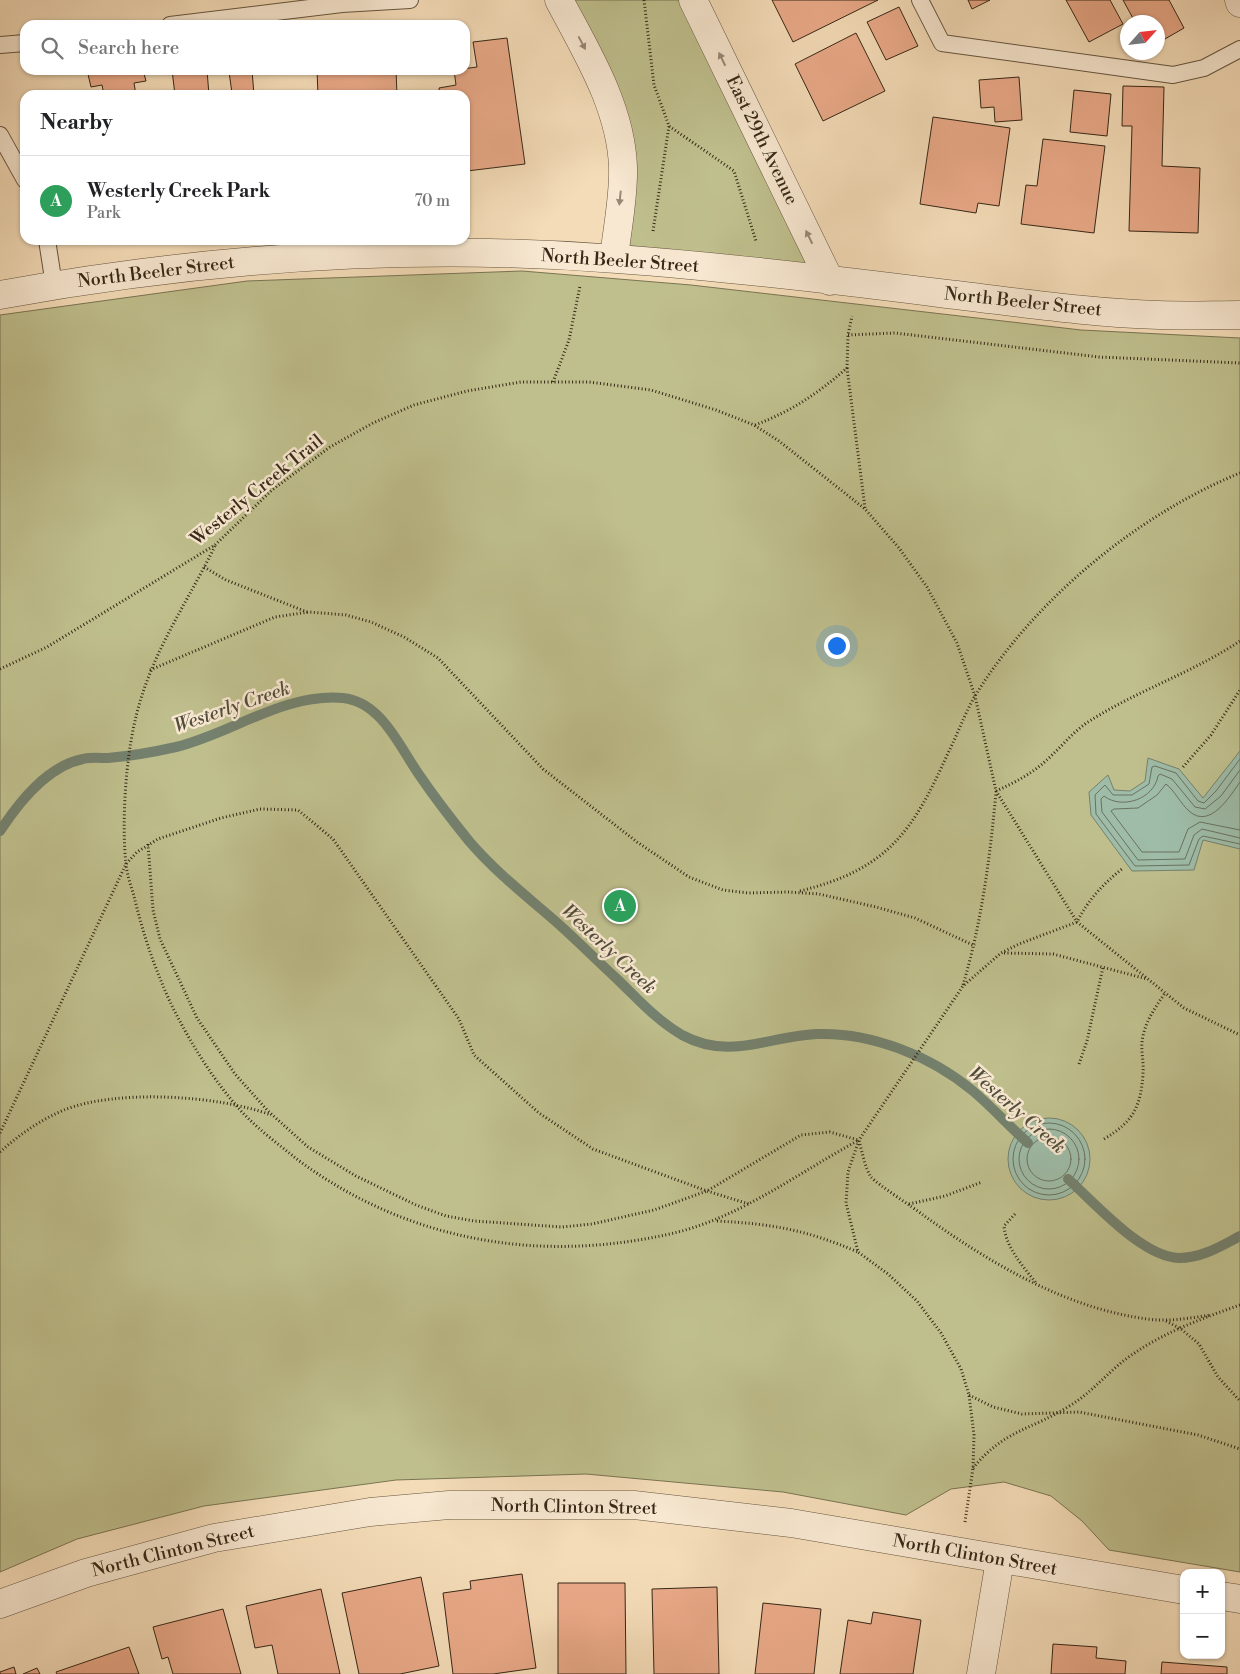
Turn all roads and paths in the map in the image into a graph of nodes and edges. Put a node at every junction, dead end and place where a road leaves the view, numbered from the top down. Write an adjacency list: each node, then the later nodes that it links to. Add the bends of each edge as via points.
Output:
1 (410, 0): 6 (lane)
2 (559, 0): 16 (street, one-way to 16, via 590,58 615,118 623,167)
3 (644, 0): 11 (path, via 654,85)
4 (693, 0): 19 (street, East 29th Avenue, one-way to 4)
5 (920, 0): 10 (lane, via 942,43 1173,75 1204,68)
6 (342, 2): 7 (lane)
7 (207, 20)
8 (20, 44): 9 (lane)
9 (0, 46)
10 (1240, 49)
11 (669, 126): 17 (path); 18 (path, via 734,171)
12 (0, 135): 13 (lane)
13 (20, 171)
14 (48, 245): 20 (lane)
15 (582, 256): 16 (street, North Beeler Street); 20 (street, North Beeler Street, via 464,253 337,255 211,264); 27 (path, via 579,298 570,340)
16 (614, 258): 17 (street, North Beeler Street)
17 (648, 261): 18 (street, North Beeler Street)
18 (766, 273): 19 (street, North Beeler Street)
19 (830, 281): 22 (street, North Beeler Street, via 1062,308 1157,315)
20 (54, 285): 21 (street, North Beeler Street)
21 (0, 295)
22 (1240, 315)
23 (852, 316): 24 (path)
24 (848, 335): 25 (path, via 895,334 1099,357); 26 (path)
25 (1240, 363)
26 (847, 368): 28 (path, via 815,395 783,414); 30 (path)
27 (553, 382): 28 (path, Westerly Creek Trail, via 589,382 651,390); 31 (path, Westerly Creek Trail, via 521,382 467,391 414,405 373,423 330,447 272,490)
28 (754, 425): 30 (path, Westerly Creek Trail, via 786,446)
29 (1240, 472): 38 (path, via 1177,504 1079,573 1036,618)
30 (865, 509): 38 (path, Westerly Creek Trail, via 900,548 927,587 957,643)
31 (215, 545): 32 (path); 35 (path, Westerly Creek Trail, via 47,647)
32 (204, 567): 33 (path, via 234,583); 36 (path, via 169,628)
33 (309, 612): 36 (path, via 275,616); 44 (path, via 346,615 371,622 438,658 543,769 689,877 723,890)
34 (1240, 641): 40 (path, via 1085,724 1050,758 1019,781)
35 (0, 669)
36 (150, 670): 42 (path, via 131,741)
37 (1240, 690): 39 (path, via 1211,735)
38 (975, 696): 40 (path, Westerly Creek Trail); 44 (path, via 916,817 890,848 841,880)
39 (1184, 767)
40 (996, 791): 45 (path, Westerly Creek Trail); 46 (path, via 987,880)
41 (148, 844): 42 (path); 55 (path, via 153,910 160,939 176,978 217,1050); 61 (path, via 221,818 260,809 298,810 333,838 459,1020 474,1055 539,1113 593,1149)
42 (126, 864): 54 (path, via 143,934 161,983 187,1035); 56 (path)
43 (1122, 869): 45 (path, via 1086,905)
44 (797, 892): 46 (path, via 819,894 915,918)
45 (1077, 922): 47 (path); 49 (path, Westerly Creek Trail)
46 (974, 946): 50 (path)
47 (1001, 953): 48 (path, via 1053,954); 50 (path)
48 (1103, 967): 49 (path); 53 (path)
49 (1148, 979): 51 (path, Westerly Creek Trail)
50 (963, 986): 58 (path)
51 (1165, 993): 52 (path, Westerly Creek Trail, via 1184,1008); 57 (path, via 1151,1012 1142,1041 1143,1073 1138,1106 1124,1127)
52 (1240, 1035)
53 (1079, 1064)
54 (236, 1106): 55 (path); 59 (path, via 175,1097 103,1101 64,1110 22,1132); 65 (path, via 319,1175 355,1196 392,1214 468,1238 546,1247 582,1247 642,1239)
55 (275, 1116): 61 (path, via 308,1147 356,1176 423,1208 474,1221 562,1227 592,1224 654,1210)
56 (0, 1133)
57 (1104, 1139)
58 (858, 1140): 61 (path, via 830,1132 801,1135); 62 (path); 63 (path, via 872,1176); 66 (path, via 848,1172 846,1203)
59 (0, 1152)
60 (982, 1182): 63 (path, via 945,1196)
61 (707, 1191): 62 (path)
62 (749, 1204): 65 (path)
63 (908, 1204): 67 (path, via 1000,1266)
64 (1014, 1214): 67 (path, via 1004,1226 1004,1234)
65 (717, 1221): 66 (path, via 764,1223 796,1229)
66 (858, 1252): 72 (path, via 888,1274 916,1301 941,1333)
67 (1036, 1283): 70 (path, via 1079,1303 1110,1312)
68 (1240, 1305): 69 (path)
69 (1211, 1316): 70 (path); 71 (path)
70 (1161, 1320): 71 (path)
71 (1181, 1328): 73 (path, via 1199,1344 1218,1376); 74 (path, via 1132,1354 1089,1393)
72 (969, 1395): 74 (path, via 993,1407 1022,1414); 76 (path, via 974,1435)
73 (1240, 1401)
74 (1056, 1414): 75 (path, via 1079,1412 1163,1427); 76 (path, via 996,1444)
75 (1240, 1449)
76 (973, 1468): 77 (path)
77 (960, 1552): 78 (street, North Clinton Street); 82 (street, North Clinton Street, via 791,1523 634,1505 449,1505 370,1512 214,1538 86,1573)
78 (1000, 1560): 79 (street, North Clinton Street); 83 (street)
79 (1180, 1589)
80 (1225, 1597): 81 (street)
81 (1240, 1599)
82 (0, 1604)
83 (981, 1674)

